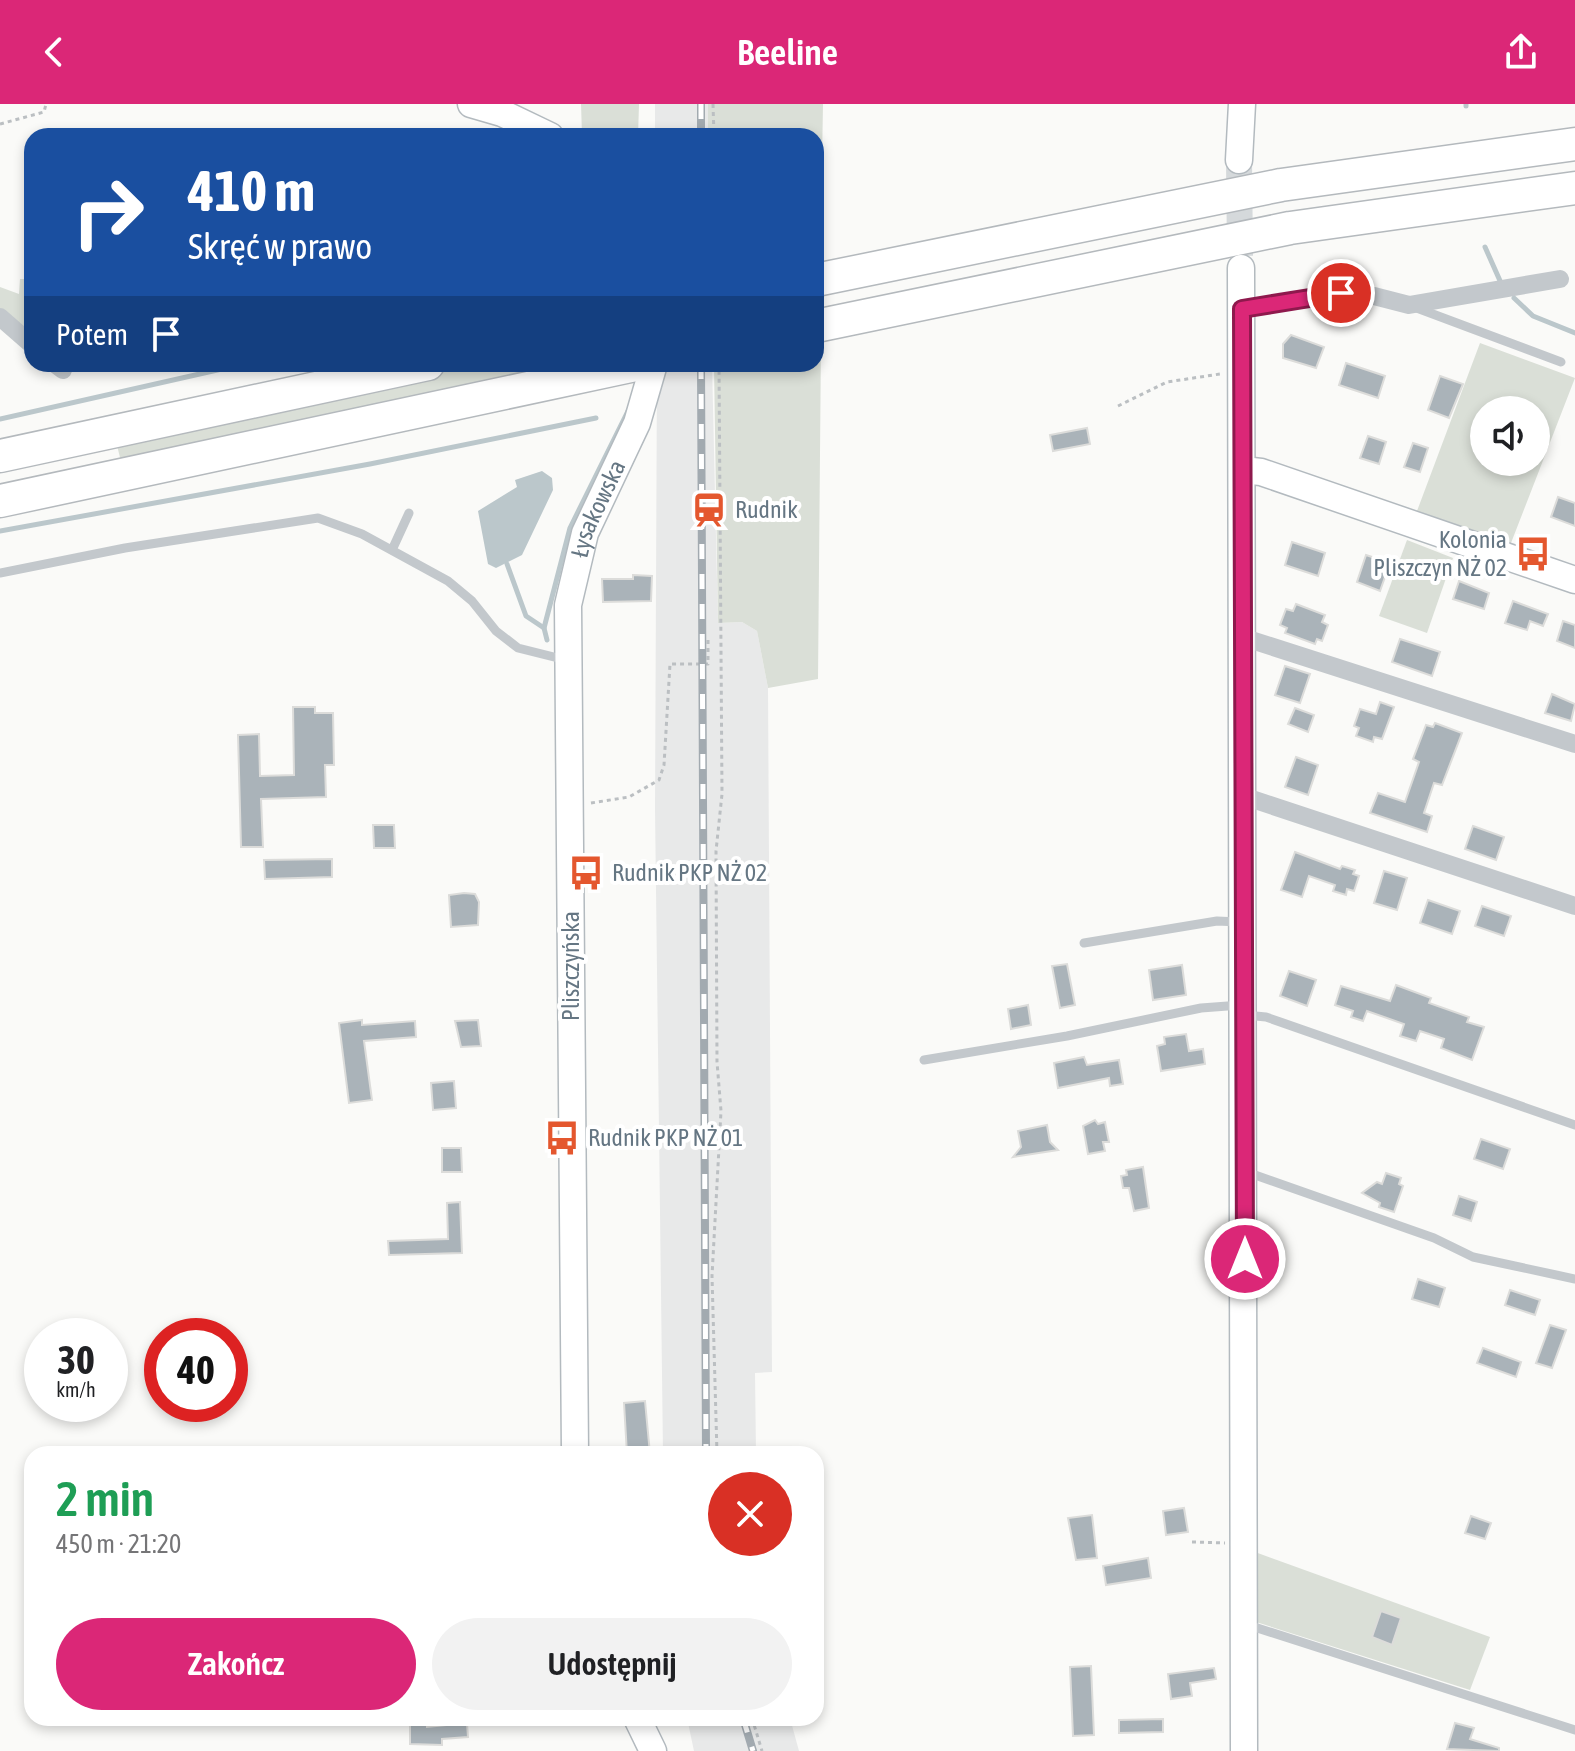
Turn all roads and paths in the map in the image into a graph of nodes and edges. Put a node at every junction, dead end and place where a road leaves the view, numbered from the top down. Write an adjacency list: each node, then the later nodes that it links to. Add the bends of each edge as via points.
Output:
1 (46, 104): 6 (path, via 44,112)
2 (471, 104): 5 (street)
3 (713, 104): 8 (path)
4 (1242, 104): 10 (street)
5 (517, 111): 7 (street)
6 (0, 124)
7 (539, 128)
8 (714, 128)
9 (1575, 144): 13 (highway, via 1281,185)
10 (1239, 160)
11 (1575, 188): 18 (highway, via 1290,228)
12 (1241, 268): 16 (street)
13 (824, 278)
14 (1560, 279): 15 (street)
15 (1409, 305): 16 (street, via 1341,293); 20 (lane)
16 (1242, 309): 25 (street)
17 (0, 317): 19 (street)
18 (824, 324)
19 (24, 338)
20 (1561, 362)
21 (391, 372): 27 (highway)
22 (607, 372): 31 (highway)
23 (640, 372): 40 (street, Łysakowska, via 637,423 579,551 568,605)
24 (719, 372): 53 (path, via 722,794 716,851 721,1111 712,1276)
25 (1243, 373): 26 (path, via 1176,379); 30 (street)
26 (1118, 406)
27 (112, 432): 28 (highway); 29 (lane)
28 (0, 456)
29 (0, 468)
30 (1243, 470): 37 (street); 39 (street)
31 (126, 474): 32 (lane); 33 (highway)
32 (0, 489)
33 (0, 501)
34 (409, 513): 35 (lane)
35 (392, 550): 36 (lane, via 332,522 307,518); 40 (lane, via 460,589 507,642 526,652)
36 (0, 573)
37 (1575, 580)
38 (708, 636): 43 (path, via 708,664 670,664 659,780 629,797)
39 (1242, 637): 41 (street); 42 (street)
40 (566, 660): 43 (street, Pliszczyńska)
41 (1575, 744)
42 (1243, 796): 44 (street); 45 (street)
43 (568, 807): 52 (street, Pliszczyńska)
44 (1575, 906)
45 (1244, 923): 46 (lane, via 1217,921); 47 (street)
46 (1084, 943)
47 (1245, 1010): 48 (lane, via 1201,1008); 49 (lane); 50 (street)
48 (924, 1060)
49 (1575, 1125)
50 (1245, 1175): 51 (lane, via 1434,1238 1473,1257); 55 (street)
51 (1575, 1279)
52 (575, 1446)
53 (717, 1446)
54 (1192, 1542): 55 (path)
55 (1244, 1544): 56 (street)
56 (1245, 1624): 59 (lane); 62 (street)
57 (641, 1726): 60 (street)
58 (754, 1726): 61 (path)
59 (1575, 1730)
60 (653, 1751)
61 (762, 1751)
62 (1244, 1751)

